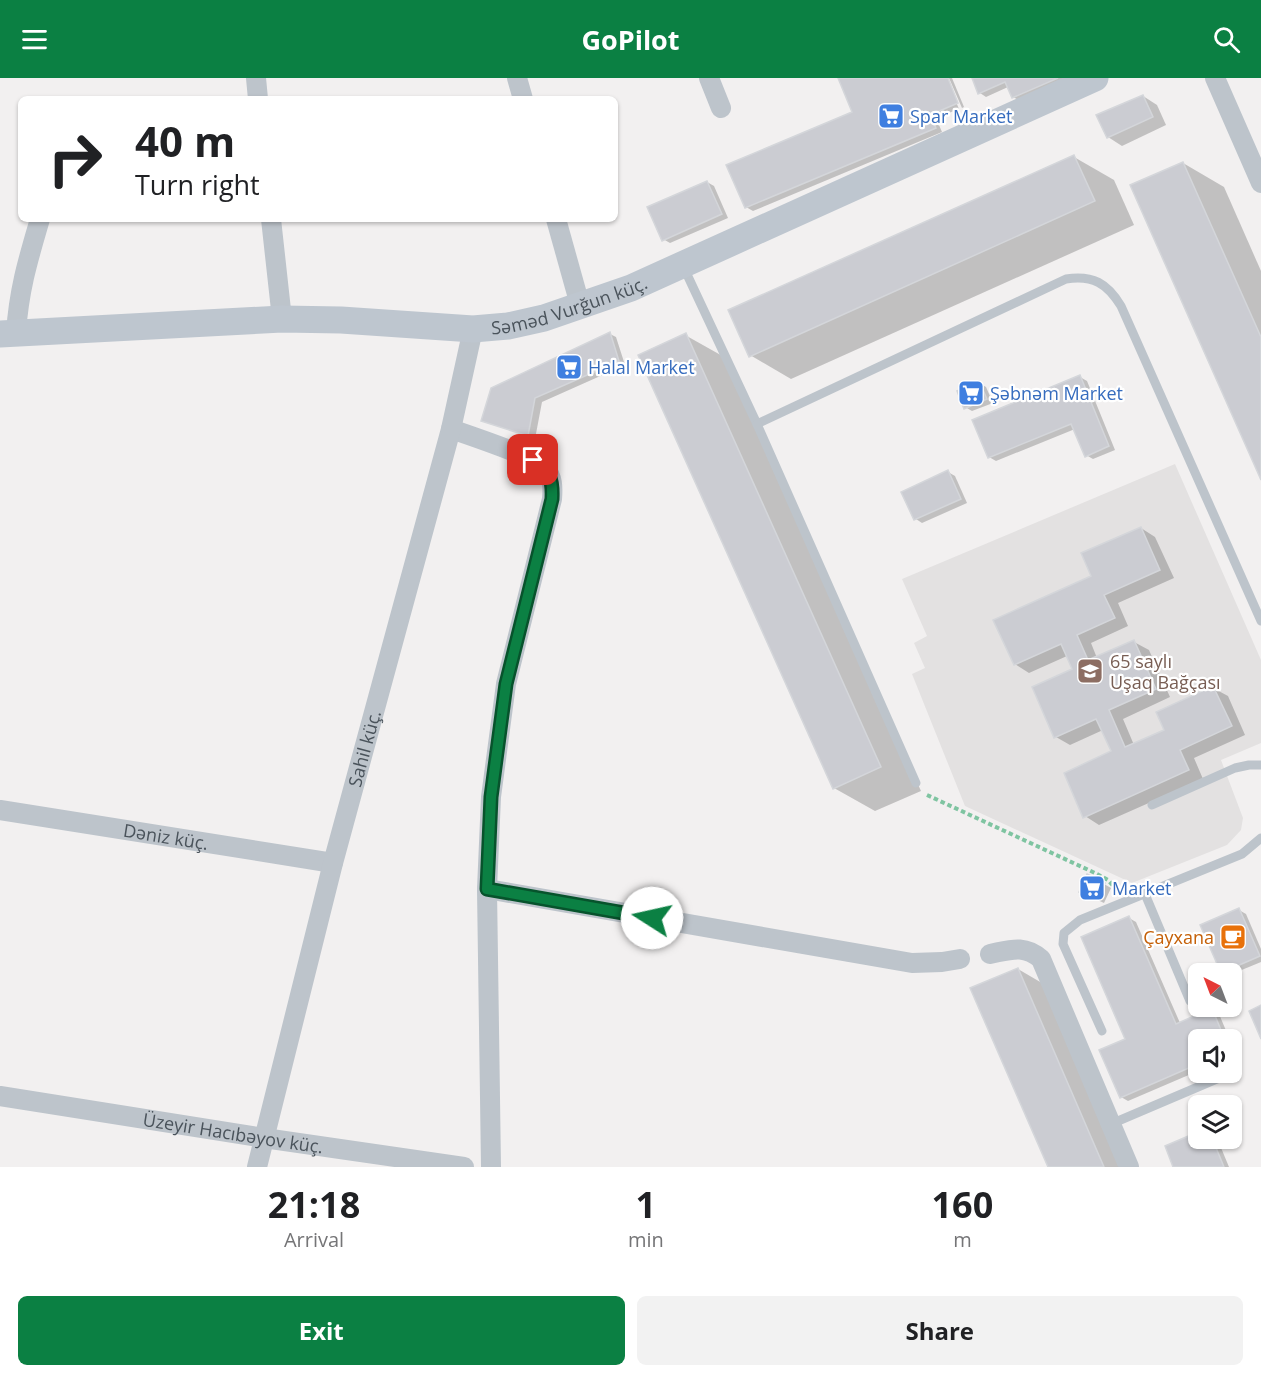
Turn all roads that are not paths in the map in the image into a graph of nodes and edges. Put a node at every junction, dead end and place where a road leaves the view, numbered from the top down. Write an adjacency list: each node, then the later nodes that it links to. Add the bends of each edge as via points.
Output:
1 (256, 78): 6 (street)
2 (517, 78): 7 (street)
3 (709, 78): 8 (street)
4 (1095, 78): 13 (main road, Səməd Vurğun küç.)
5 (1215, 78): 9 (street)
6 (258, 96)
7 (522, 96)
8 (721, 108)
9 (1261, 183)
10 (39, 222): 17 (street)
11 (271, 222): 15 (street)
12 (557, 222): 14 (street)
13 (683, 266): 14 (main road, Səməd Vurğun küç.); 18 (lane)
14 (580, 305): 16 (main road, Səməd Vurğun küç., via 544,318)
15 (282, 319): 16 (main road, Səməd Vurğun küç.); 17 (main road, Səməd Vurğun küç.)
16 (473, 329): 19 (street, Sahil küç.)
17 (8, 334)
18 (757, 424): 20 (lane, via 1066,279 1082,277 1100,284 1113,292 1121,306); 22 (lane)
19 (451, 429): 26 (street, Sahil küç.); 27 (street, via 533,460 545,468 553,484 506,684 491,797)
20 (1261, 621)
21 (1261, 765): 23 (lane, via 1235,768)
22 (916, 783)
23 (1152, 805)
24 (0, 810): 26 (street, Dәniz küç.)
25 (1260, 840): 28 (lane, via 1242,854)
26 (333, 862): 36 (street, Sahil küç.)
27 (487, 889): 30 (street, via 912,963); 39 (street)
28 (1145, 894): 31 (lane); 32 (lane, via 1080,920 1064,933 1064,944)
29 (990, 954): 35 (street, via 1016,949 1031,951 1041,959)
30 (960, 959)
31 (1188, 996)
32 (1101, 1031)
33 (1207, 1083): 35 (lane)
34 (0, 1096): 36 (street, Üzeyir Hacıbəyov küç.)
35 (1111, 1124): 40 (street)
36 (264, 1138): 37 (street, Sahil küç.); 38 (street, Üzeyir Hacıbəyov küç.)
37 (257, 1167)
38 (464, 1167)
39 (491, 1167)
40 (1129, 1167)

